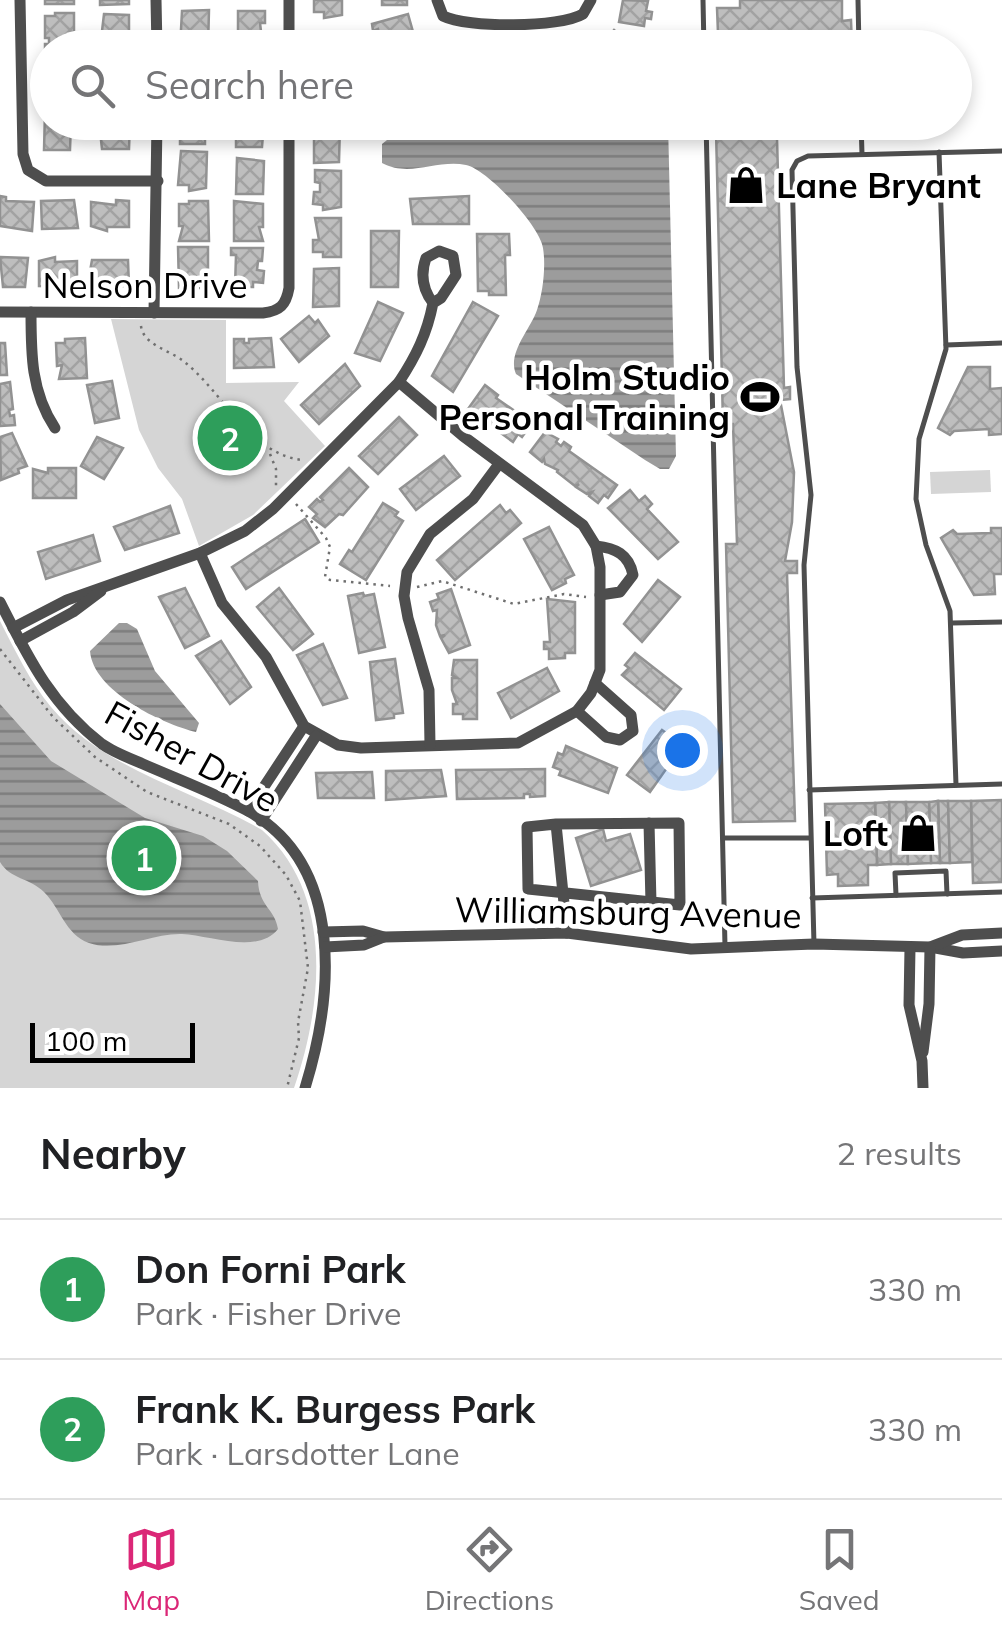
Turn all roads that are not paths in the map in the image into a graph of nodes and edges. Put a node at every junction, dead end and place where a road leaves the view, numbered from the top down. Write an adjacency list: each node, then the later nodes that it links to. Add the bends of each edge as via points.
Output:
1 (20, 0): 19 (street, via 28,170 46,180)
2 (156, 0): 8 (street)
3 (289, 0): 9 (street)
4 (436, 0): 5 (street, via 452,21 560,22 583,14)
5 (591, 0)
6 (703, 0): 10 (lane)
7 (858, 0): 11 (lane)
8 (157, 30)
9 (289, 30)
10 (704, 30)
11 (859, 30)
12 (157, 140): 19 (street)
13 (289, 140): 23 (street, Nelson Drive, via 283,306 263,313)
14 (706, 140): 50 (lane)
15 (862, 140): 18 (lane)
16 (1002, 151): 17 (lane)
17 (939, 152): 18 (lane); 25 (lane)
18 (862, 154): 45 (lane, via 808,156 792,170 796,364 811,495 804,565)
19 (158, 181): 23 (street)
20 (434, 303): 26 (street, via 423,343)
21 (0, 312): 22 (street, Nelson Drive)
22 (31, 312): 23 (street, Nelson Drive); 27 (street, via 38,398)
23 (154, 313)
24 (1002, 343): 25 (lane)
25 (946, 344): 35 (lane, via 919,437 916,499)
26 (398, 382): 28 (street); 30 (street, via 273,509)
27 (55, 428)
28 (499, 464): 29 (street, via 573,516); 42 (street, via 473,499 420,546 407,572 408,618 429,690)
29 (596, 546): 32 (street); 32 (street, via 617,551 633,575 620,592)
30 (200, 553): 31 (street); 40 (street, via 222,603 266,657)
31 (109, 585): 36 (street); 37 (street)
32 (600, 596): 38 (street)
33 (0, 602): 36 (street, Fisher Drive)
34 (1002, 622): 35 (lane)
35 (952, 623): 44 (lane)
36 (13, 628): 37 (street, Fisher Drive)
37 (20, 642): 46 (street, Fisher Drive, via 42,683 105,746)
38 (595, 684): 39 (street); 39 (street, via 631,715 633,732 620,740 606,737)
39 (578, 711): 42 (street, via 518,742)
40 (304, 726): 41 (street); 46 (street)
41 (316, 736): 42 (street, via 348,748); 47 (street)
42 (430, 745)
43 (1002, 784): 44 (lane)
44 (956, 786): 45 (lane)
45 (809, 790): 51 (lane)
46 (248, 811): 47 (street, Fisher Drive)
47 (262, 821): 58 (street, Fisher Drive, via 302,864)
48 (649, 823): 49 (street); 57 (street); 57 (street, via 679,822 680,905)
49 (556, 824): 54 (street); 54 (street, via 526,827 528,889)
50 (722, 838): 51 (lane); 63 (lane)
51 (810, 838): 56 (lane)
52 (1002, 892): 53 (lane)
53 (947, 894): 55 (lane); 55 (lane, via 946,872 895,872)
54 (562, 895): 57 (street); 59 (street)
55 (896, 895): 56 (lane)
56 (812, 898): 62 (lane)
57 (651, 903)
58 (323, 932): 61 (street, Williamsburg Avenue); 64 (street, Fisher Drive)
59 (567, 933): 61 (street, Williamsburg Avenue); 63 (street, Williamsburg Avenue, via 691,949)
60 (1002, 933): 65 (street, Williamsburg Avenue, via 962,935)
61 (384, 937): 64 (street, Williamsburg Avenue)
62 (814, 944): 63 (street, Williamsburg Avenue); 66 (street, Williamsburg Avenue)
63 (725, 946)
64 (324, 947): 69 (street, Fisher Drive, via 320,1033)
65 (930, 947): 66 (street, Williamsburg Avenue); 67 (street, Williamsburg Avenue); 68 (street)
66 (910, 948): 68 (street, via 909,1005)
67 (1002, 952)
68 (922, 1061): 70 (street)
69 (305, 1088)
70 (923, 1088)

